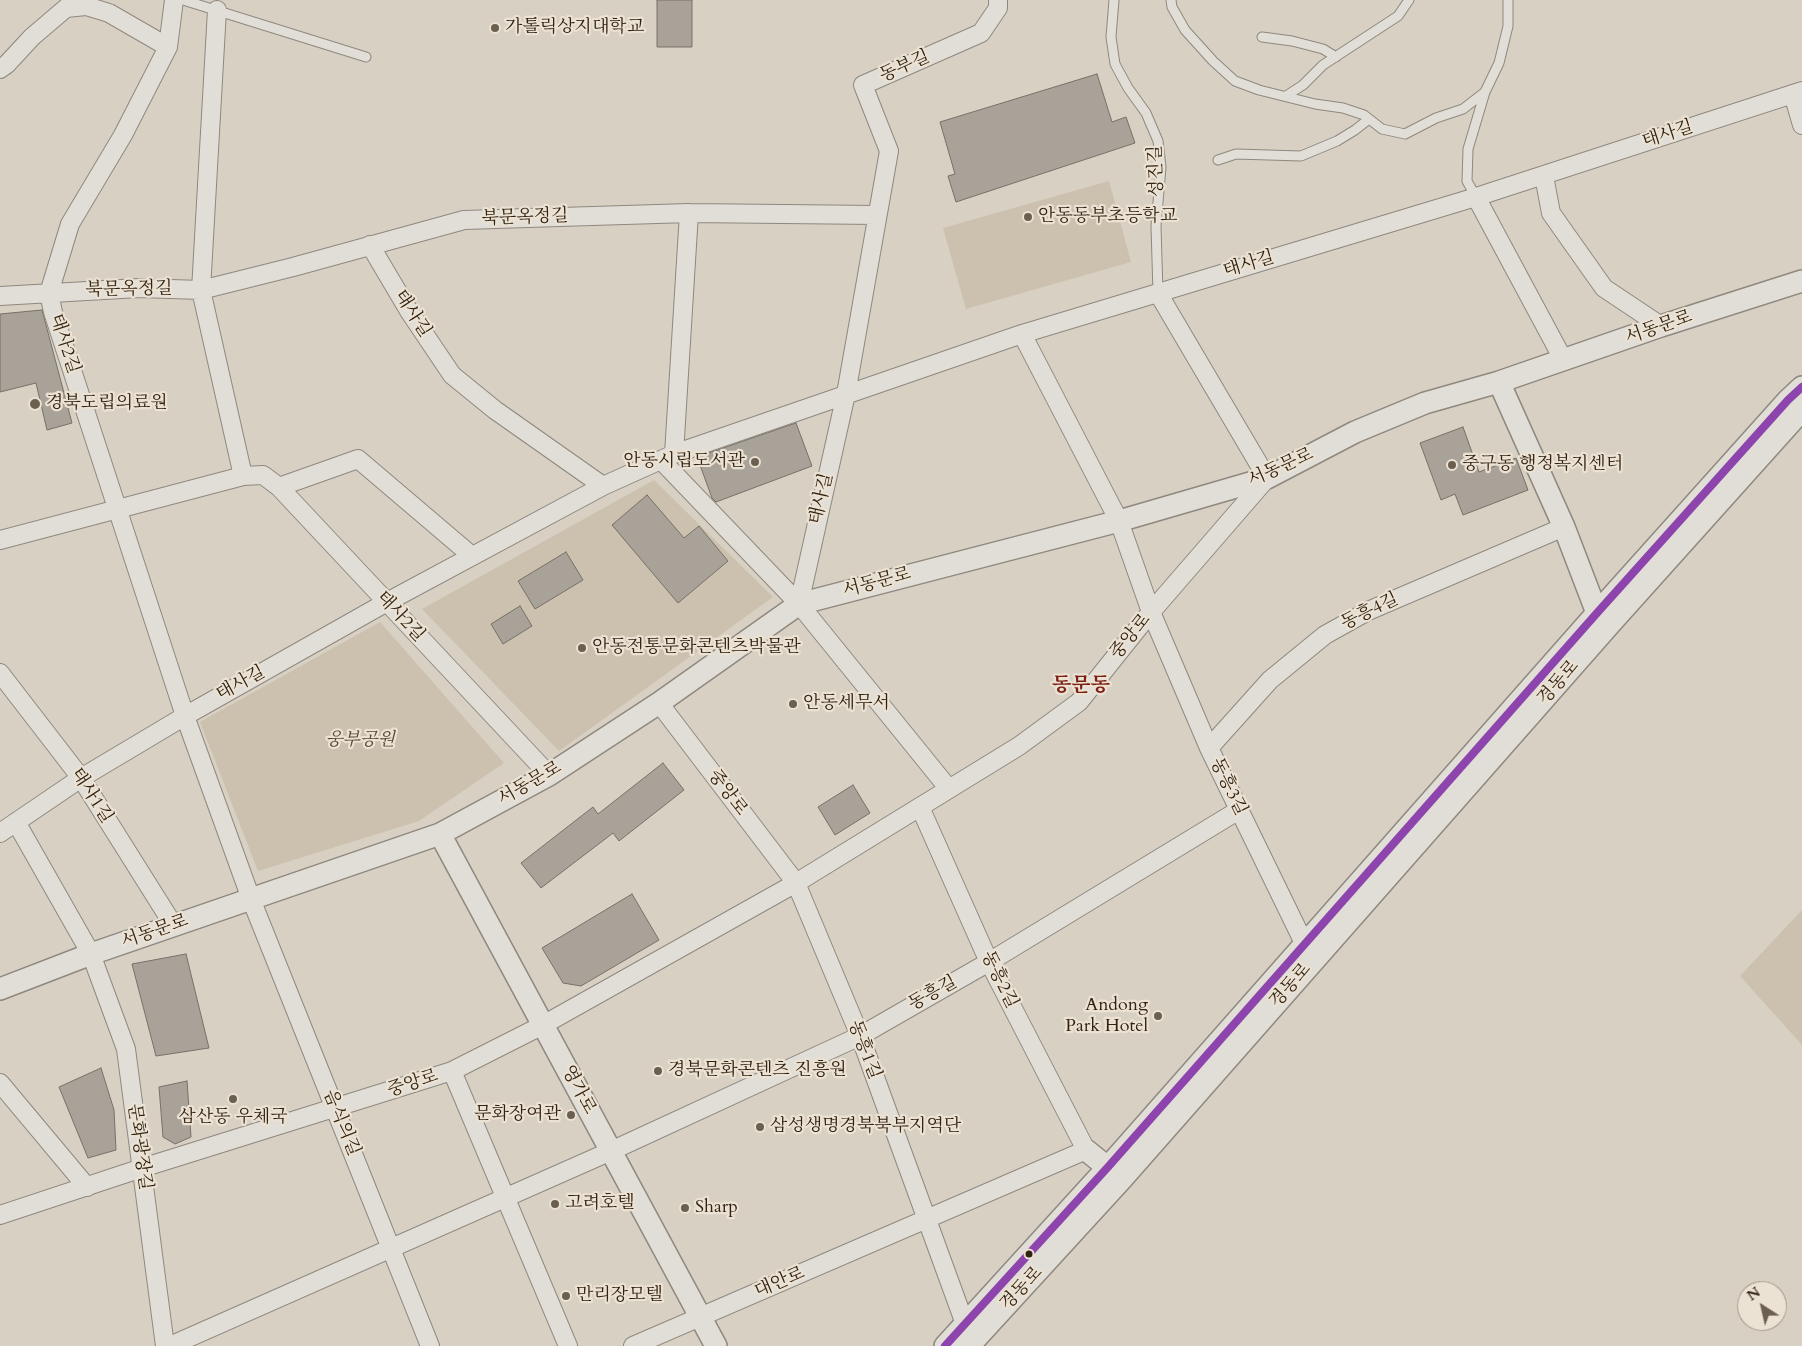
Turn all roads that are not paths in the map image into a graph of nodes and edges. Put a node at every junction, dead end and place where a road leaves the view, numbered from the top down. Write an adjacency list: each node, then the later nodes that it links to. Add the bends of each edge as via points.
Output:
1 (174, 0): 10 (street)
2 (183, 0): 8 (lane)
3 (998, 0): 23 (street, 동부길, via 998,8 981,33 863,85 889,151)
4 (1114, 0): 27 (lane, 성진길, via 1112,36 1115,64 1146,113 1158,140 1161,167 1156,226)
5 (1171, 0): 16 (lane, via 1185,30 1235,81)
6 (1409, 0): 12 (lane, via 1398,16)
7 (1508, 0): 14 (lane, via 1508,26 1499,63)
8 (217, 10): 11 (lane); 26 (street)
9 (1262, 37): 12 (lane, via 1323,49)
10 (168, 47): 13 (street, via 109,13 86,6 66,8); 28 (street, via 123,135 70,224)
11 (366, 57)
12 (1336, 57): 16 (lane)
13 (0, 69)
14 (1485, 92): 17 (lane, via 1463,109 1405,134 1382,130); 21 (lane, via 1468,149 1467,181)
15 (1798, 92): 18 (street, 태사길); 20 (street, 태사길)
16 (1286, 96): 17 (lane, via 1343,108)
17 (1369, 119): 19 (lane, via 1337,141 1300,156 1236,154)
18 (1802, 125)
19 (1218, 160)
20 (1544, 176): 21 (street, 태사길); 30 (street, via 1551,213 1604,288)
21 (1476, 197): 27 (street, 태사길); 32 (street)
22 (689, 213): 23 (street, 북문옥정길); 24 (street, 북문옥정길, via 464,220); 37 (street)
23 (877, 215): 35 (street)
24 (370, 245): 26 (street, 북문옥정길); 40 (street, 태사길, via 408,311 452,374 495,410)
25 (1802, 281): 30 (street, 서동문로)
26 (201, 290): 28 (street, 북문옥정길, via 139,288); 38 (street)
27 (1158, 292): 31 (street, 태사길); 39 (street)
28 (49, 293): 29 (street, 북문옥정길); 42 (street, 태사2길)
29 (0, 296)
30 (1661, 326): 32 (street, 서동문로)
31 (1022, 334): 35 (street, 태사길); 43 (street)
32 (1564, 361): 33 (street, 서동문로)
33 (1499, 382): 39 (street, 서동문로, via 1425,403 1355,432); 44 (street)
34 (1802, 382): 36 (street, 경동로)
35 (846, 394): 37 (street, 태사길); 48 (street, 태사길)
36 (1799, 404): 50 (street, 경동로)
37 (668, 458): 40 (street, 태사길); 48 (street)
38 (243, 476): 41 (street, 태사2길, via 263,475); 42 (street, 태사2길)
39 (1268, 478): 43 (street, 서동문로); 49 (street, 중앙로)
40 (602, 486): 46 (street, 태사길)
41 (280, 487): 46 (street, via 358,459); 47 (street, 태사2길)
42 (118, 509): 45 (street, 태사2길); 53 (street, 음식의길)
43 (1119, 521): 48 (street, 서동문로); 49 (street, 동흥3길)
44 (1564, 527): 50 (street); 54 (street, 동흥4길, via 1368,611 1325,634 1270,680)
45 (0, 540)
46 (472, 556): 47 (street, 태사길)
47 (387, 602): 53 (street, 태사길); 55 (street, 태사2길)
48 (799, 604): 52 (street, 서동문로); 57 (street)
49 (1151, 612): 54 (street, 동흥3길); 57 (street, 중앙로, via 1078,702 1019,746)
50 (1604, 618): 66 (street, 경동로)
51 (0, 673): 56 (street, 태사1길)
52 (659, 703): 55 (street, 서동문로); 63 (street, 중앙로)
53 (185, 716): 56 (street, 태사길); 64 (street, 음식의길)
54 (1209, 748): 59 (street, 동흥3길)
55 (549, 775): 62 (street, 서동문로)
56 (81, 778): 60 (street, 태사길); 65 (street, 태사1길)
57 (949, 789): 58 (street, 중앙로)
58 (920, 807): 63 (street, 중앙로); 68 (street, 동흥2길)
59 (1239, 810): 66 (street, 동흥3길); 68 (street, 동흥길)
60 (16, 822): 61 (street, 태사길); 67 (street)
61 (0, 833)
62 (440, 834): 64 (street, 서동문로); 70 (street, 영가로)
63 (796, 883): 70 (street, 중앙로); 71 (street, 동흥1길)
64 (251, 899): 65 (street, 서동문로); 74 (street, 음식의길)
65 (174, 926): 67 (street, 서동문로)
66 (1312, 950): 78 (street, 경동로)
67 (91, 954): 69 (street, 서동문로); 77 (street, 문화광장길, via 126,1049)
68 (989, 962): 71 (street, 동흥길); 75 (street, 동흥2길)
69 (0, 989)
70 (543, 1025): 72 (street, 중앙로); 76 (street, 영가로)
71 (860, 1036): 76 (street, 동흥길); 82 (street, 동흥1길)
72 (452, 1071): 74 (street, 중앙로); 80 (street)
73 (0, 1083): 79 (street)
74 (335, 1108): 77 (street, 중앙로); 83 (street, 음식의길)
75 (1086, 1150): 78 (street); 82 (street, 대안로)
76 (611, 1151): 80 (street, 동흥길); 84 (street, 영가로)
77 (142, 1168): 79 (street, 중앙로); 86 (street, 문화광장길)
78 (1115, 1173): 85 (street, 경동로); 93 (street, 경동로)
79 (87, 1187): 81 (street, 중앙로)
80 (506, 1197): 83 (street, 동흥길); 89 (street)
81 (0, 1215)
82 (927, 1219): 84 (street, 대안로); 85 (street)
83 (391, 1248): 87 (street, 동흥길); 88 (street, 음식의길)
84 (700, 1317): 90 (street, 대안로); 91 (street, 영가로)
85 (965, 1324): 92 (street, 경동로)
86 (165, 1346)
87 (170, 1346)
88 (430, 1346)
89 (568, 1346)
90 (633, 1346)
91 (716, 1346)
92 (944, 1346)
93 (969, 1346)

